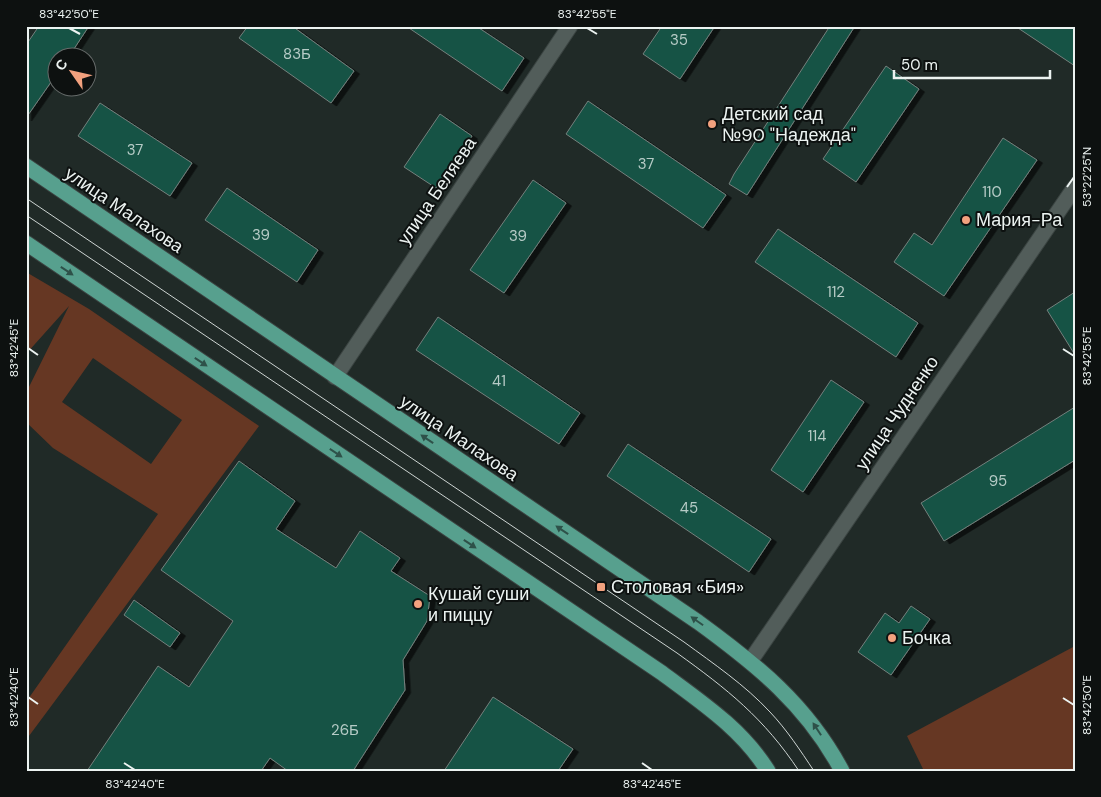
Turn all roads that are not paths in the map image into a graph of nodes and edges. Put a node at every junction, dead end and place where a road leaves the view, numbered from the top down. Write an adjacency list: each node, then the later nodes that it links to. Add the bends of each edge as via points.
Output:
1 (570, 26): 5 (street, улица Беляева)
2 (26, 166): 5 (main road, улица Малахова)
3 (1075, 187): 6 (street, улица Чудненко)
4 (26, 243): 7 (main road, one-way to 7, via 713,710 743,738)
5 (335, 377): 6 (main road, улица Малахова, one-way to 5)
6 (751, 660): 8 (main road, улица Малахова, one-way to 6, via 812,722 788,694)
7 (768, 771)
8 (842, 771)

